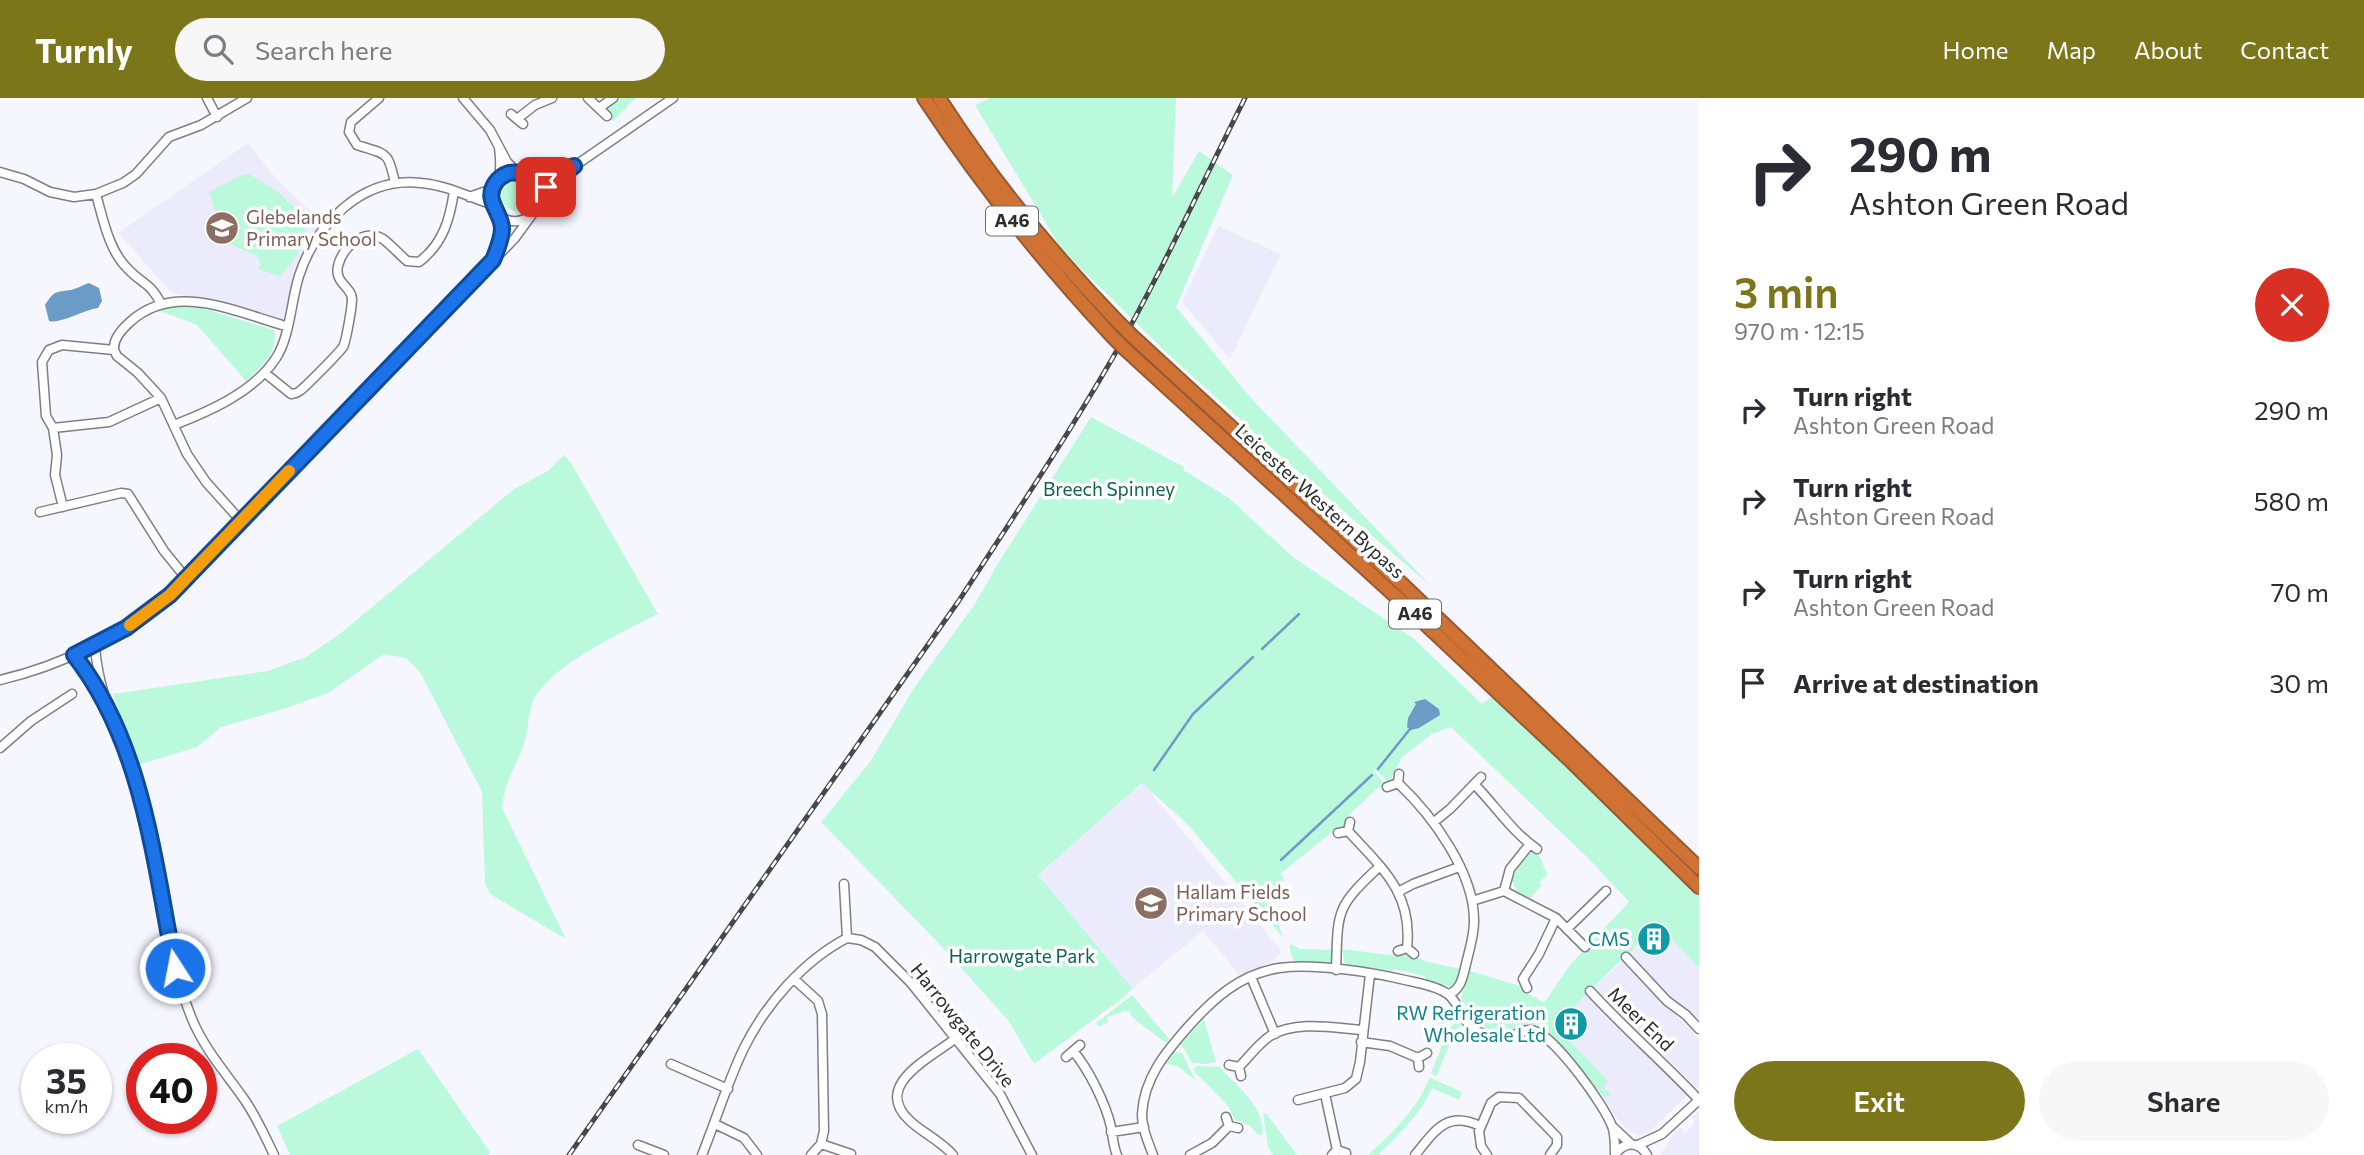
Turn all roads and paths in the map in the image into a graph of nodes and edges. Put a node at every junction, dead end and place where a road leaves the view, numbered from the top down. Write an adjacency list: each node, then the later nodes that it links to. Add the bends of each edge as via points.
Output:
1 (207, 98): 13 (street)
2 (247, 98): 13 (street)
3 (463, 98): 15 (street)
4 (552, 98): 14 (street)
5 (588, 98): 11 (street)
6 (612, 98): 11 (street)
7 (674, 98): 16 (street)
8 (924, 98): 55 (highway, Leicester Western Bypass / A46, bridge, via 1006,215 1125,349 1403,603)
9 (939, 98): 53 (highway, Leicester Western Bypass / A46, bridge, via 1016,205 1119,323 1499,675)
10 (376, 99): 21 (street, via 351,122 349,132 357,145 385,154)
11 (598, 108): 12 (street)
12 (607, 116)
13 (218, 117): 24 (street, via 169,137 136,174)
14 (517, 119)
15 (499, 147): 18 (street); 20 (street)
16 (574, 166): 19 (street); 25 (street)
17 (0, 172): 24 (street, via 50,192 74,197)
18 (517, 172): 19 (street); 20 (street)
19 (528, 176): 25 (street)
20 (498, 179): 22 (street)
21 (395, 183): 23 (street, via 420,182); 32 (street, via 363,194 325,227 304,264)
22 (492, 189): 26 (street); 27 (street)
23 (454, 191): 26 (street); 34 (street, via 446,230 416,267 374,236 355,240 342,257 339,277 355,291 346,338 303,389 291,394)
24 (96, 194): 31 (street, via 105,228 123,263 149,284)
25 (540, 195): 29 (street)
26 (469, 197): 27 (street)
27 (493, 205): 28 (street)
28 (501, 216): 29 (street, via 519,221); 30 (street, via 502,231)
29 (531, 216): 30 (street)
30 (493, 260): 40 (street)
31 (161, 304): 32 (street, via 197,301); 33 (street, via 126,326)
32 (286, 326): 34 (street, via 281,349)
33 (114, 350): 35 (street); 37 (street, via 62,345 44,356 46,416)
34 (265, 373): 36 (street, via 228,400)
35 (161, 398): 36 (street); 37 (street, via 109,422)
36 (174, 425): 40 (street, via 206,482)
37 (53, 428): 38 (street, via 55,475)
38 (63, 507): 39 (street); 41 (street, via 129,494)
39 (40, 512)
40 (241, 521): 41 (street)
41 (186, 578): 42 (street, via 148,613)
42 (95, 646): 43 (street); 46 (street)
43 (74, 655): 44 (street); 46 (street)
44 (0, 680)
45 (72, 694): 47 (street)
46 (104, 698): 101 (street, via 141,801 175,968 191,1018)
47 (0, 748)
48 (1387, 787): 49 (street, via 1399,778)
49 (1434, 822): 52 (street); 57 (street, via 1478,781 1533,846 1510,869)
50 (1338, 833): 51 (street, via 1349,826)
51 (1380, 866): 58 (street); 66 (street, via 1341,911)
52 (1459, 867): 58 (street); 59 (street)
53 (1699, 868)
54 (843, 883): 62 (street)
55 (1699, 887)
56 (1607, 889): 61 (street)
57 (1504, 891): 59 (street); 60 (street)
58 (1398, 892): 64 (street, via 1409,924 1411,951)
59 (1472, 901): 72 (street, via 1474,927 1464,973 1455,993)
60 (1556, 918): 61 (street); 70 (street)
61 (1568, 928): 63 (street)
62 (847, 938): 69 (street, via 820,954); 76 (street, Harrowgate Drive, via 874,947)
63 (1585, 947)
64 (1398, 951)
65 (1626, 957): 73 (street, Meer End)
66 (1336, 970): 67 (street); 68 (street, via 1280,968)
67 (1370, 974): 72 (street); 74 (street)
68 (1251, 977): 75 (street); 91 (street, via 1219,995 1159,1061 1143,1108)
69 (794, 979): 84 (street, via 754,1030); 95 (street, via 821,1007)
70 (1525, 984)
71 (1590, 991): 87 (street, Meer End)
72 (1448, 994): 92 (street, via 1469,1026 1482,1033 1505,1038 1530,1030 1541,1034 1592,1091)
73 (1699, 1029)
74 (1362, 1030): 75 (street, via 1300,1027); 77 (street)
75 (1275, 1034): 81 (street, via 1240,1072)
76 (956, 1038): 98 (street, Harrowgate Drive, via 1000,1094); 106 (street, via 902,1080 896,1097 910,1121)
77 (1361, 1042): 79 (street, via 1390,1046 1419,1063); 85 (street, via 1356,1079)
78 (1073, 1051): 93 (street, via 1099,1094)
79 (1427, 1053)
80 (671, 1064): 82 (street)
81 (1229, 1065)
82 (681, 1068): 83 (street); 84 (street)
83 (675, 1079)
84 (728, 1088): 88 (street)
85 (1325, 1094): 86 (street); 100 (street)
86 (1298, 1100)
87 (1699, 1100): 94 (street, Meer End)
88 (715, 1124): 103 (street); 104 (street, via 744,1138)
89 (1231, 1124): 110 (street, via 1212,1143)
90 (1480, 1126): 111 (street, via 1454,1120 1434,1132); 112 (street, via 1479,1138); 113 (street, via 1494,1100 1519,1098 1557,1137)
91 (1144, 1127): 93 (street); 109 (street)
92 (1613, 1127): 96 (street); 114 (street)
93 (1111, 1132): 108 (street)
94 (1662, 1134): 96 (street, Meer End); 115 (street, Meer End)
95 (821, 1144): 99 (street); 105 (street)
96 (1635, 1144): 114 (street, Meer End, via 1621,1147); 115 (street)
97 (638, 1145): 102 (street, via 652,1145)
98 (1031, 1152): 107 (street)
99 (852, 1153)
100 (1338, 1153)
101 (274, 1155)
102 (664, 1155)
103 (702, 1155)
104 (757, 1155)
105 (811, 1155)
106 (953, 1155)
107 (1020, 1155)
108 (1117, 1155)
109 (1153, 1155)
110 (1190, 1155)
111 (1415, 1155)
112 (1487, 1155)
113 (1550, 1155)
114 (1615, 1155)
115 (1649, 1155)

